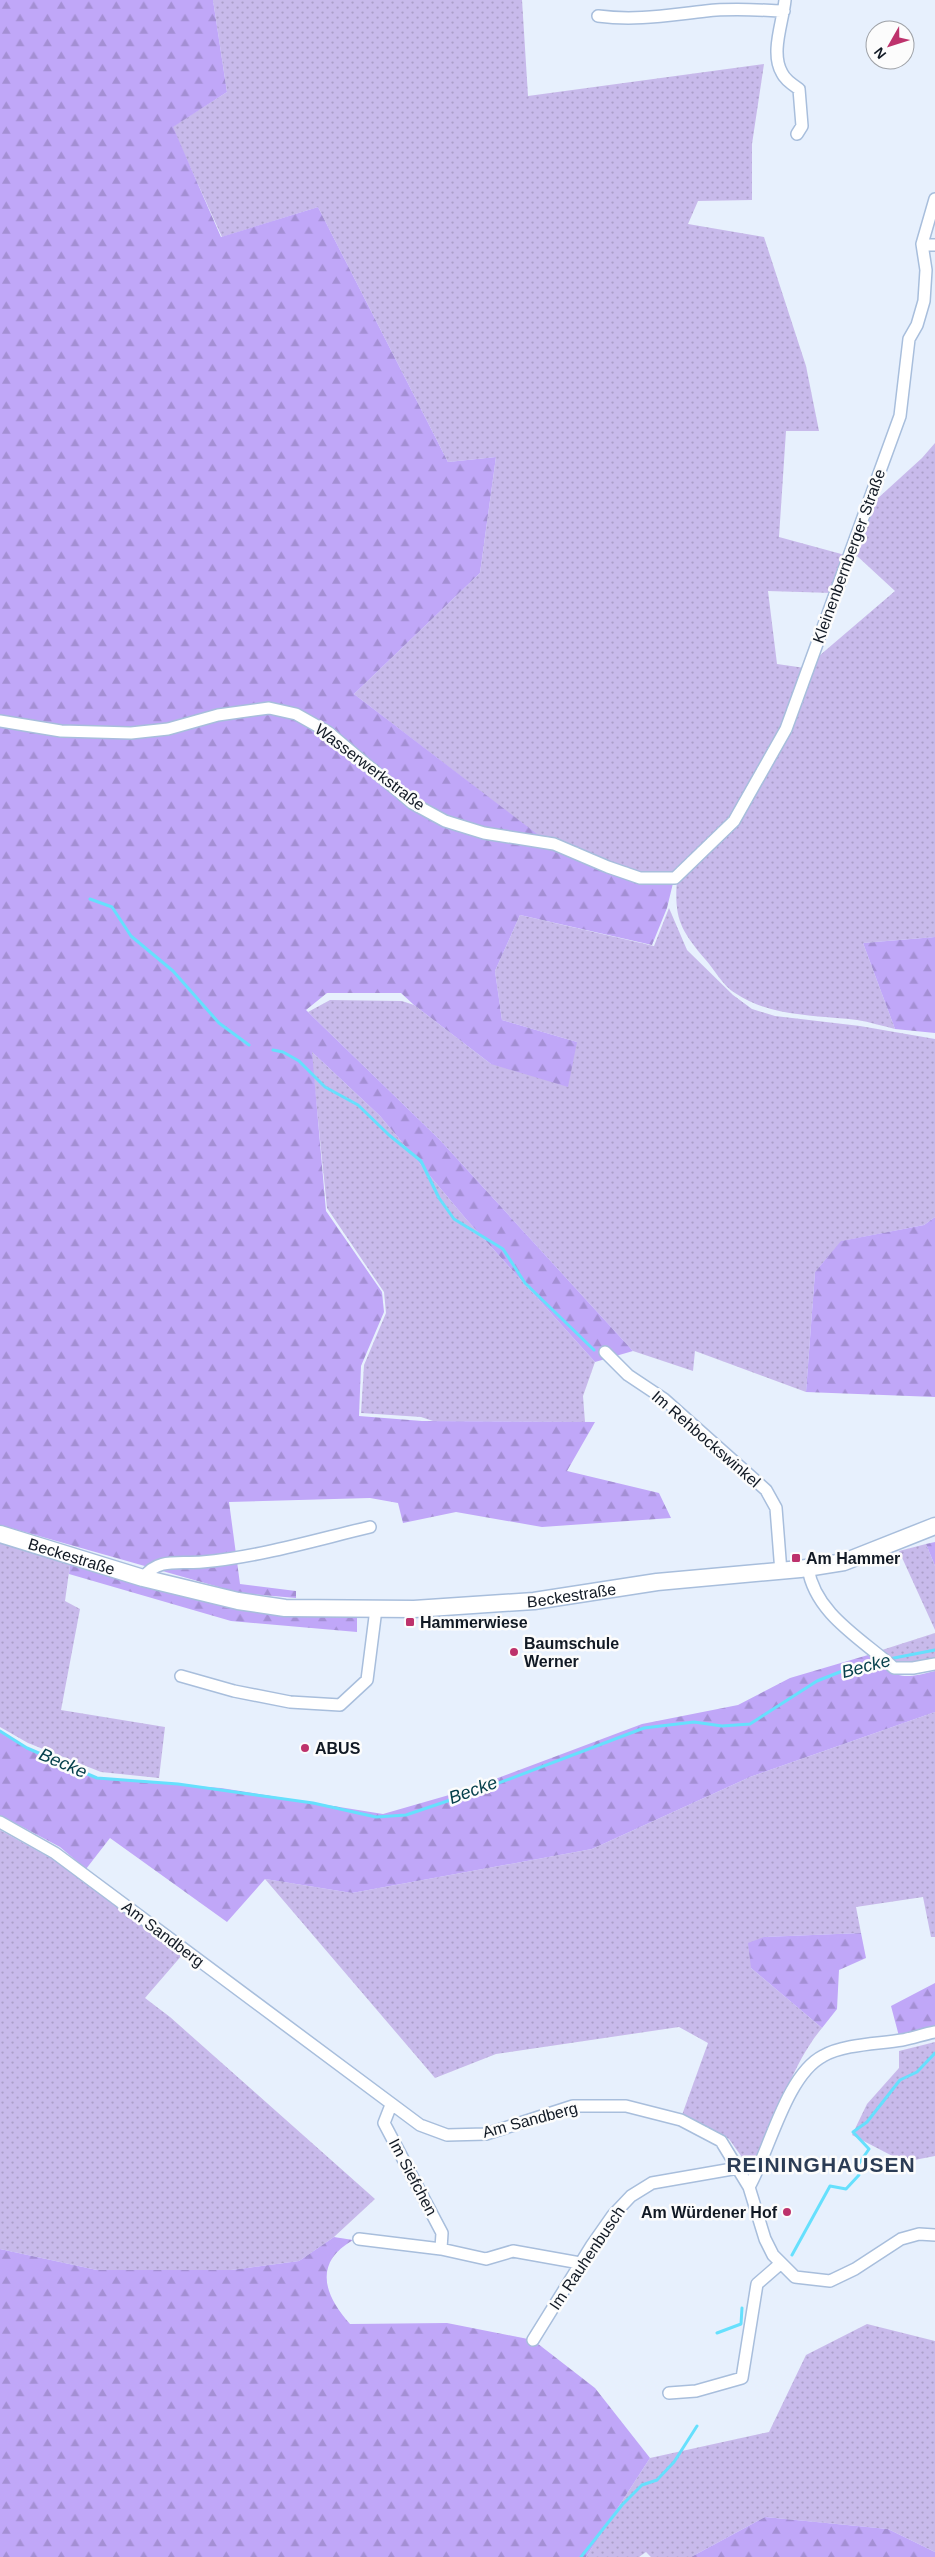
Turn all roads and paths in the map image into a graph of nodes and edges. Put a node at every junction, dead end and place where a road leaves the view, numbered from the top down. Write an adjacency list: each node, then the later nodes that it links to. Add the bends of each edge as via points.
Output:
1 (784, 5): 2 (street, via 657,18); 3 (street, via 778,66 783,76 799,89 802,126)
2 (598, 16)
3 (798, 134)
4 (935, 199): 5 (street, Kleinenbernberger Straße)
5 (922, 244): 6 (street); 8 (street, Kleinenbernberger Straße, via 926,270 924,301 909,339 900,416 786,729 734,821)
6 (935, 245)
7 (0, 721): 8 (street, Wasserwerkstraße, via 62,730 131,733 168,729 218,715 269,708 296,714 328,732 412,802 445,821 484,833 554,844 640,878)
8 (675, 878)
9 (605, 1352): 14 (street, Im Rehbockswinkel, via 628,1376 664,1399 766,1490 776,1508)
10 (935, 1526): 13 (main road, Beckestraße, via 844,1562)
11 (370, 1527): 15 (street, via 247,1555 160,1564 151,1567)
12 (0, 1534): 15 (main road, Beckestraße)
13 (808, 1568): 14 (main road, Beckestraße); 17 (street, via 811,1584 826,1608 891,1666 913,1668)
14 (781, 1572): 16 (main road, Beckestraße, via 657,1582 534,1601)
15 (143, 1578): 16 (main road, Beckestraße, via 238,1601 285,1608)
16 (376, 1609): 18 (street, via 367,1680 340,1704 290,1702)
17 (935, 1664)
18 (181, 1676)
19 (0, 1822): 21 (street, Am Sandberg, via 55,1853)
20 (935, 2032): 23 (street, via 823,2055 811,2065 785,2102 761,2167)
21 (391, 2105): 22 (street, Am Sandberg, via 420,2125 447,2135 486,2134 574,2106 626,2106 681,2120 720,2140); 26 (street, Im Siefchen, via 384,2123 442,2233)
22 (738, 2168): 23 (street, Am Sandberg); 27 (street, Im Rauhenbusch, via 652,2184 631,2196 613,2215)
23 (749, 2187): 28 (street, Am Sandberg, via 765,2239)
24 (935, 2236): 28 (street, Am Sandberg, via 919,2234 901,2239 830,2281 795,2277)
25 (359, 2240): 26 (street)
26 (442, 2249): 27 (street, via 486,2259 513,2251)
27 (580, 2263): 29 (street, Im Rauhenbusch)
28 (780, 2264): 30 (street, via 757,2284 742,2378)
29 (533, 2340)
30 (669, 2393)

